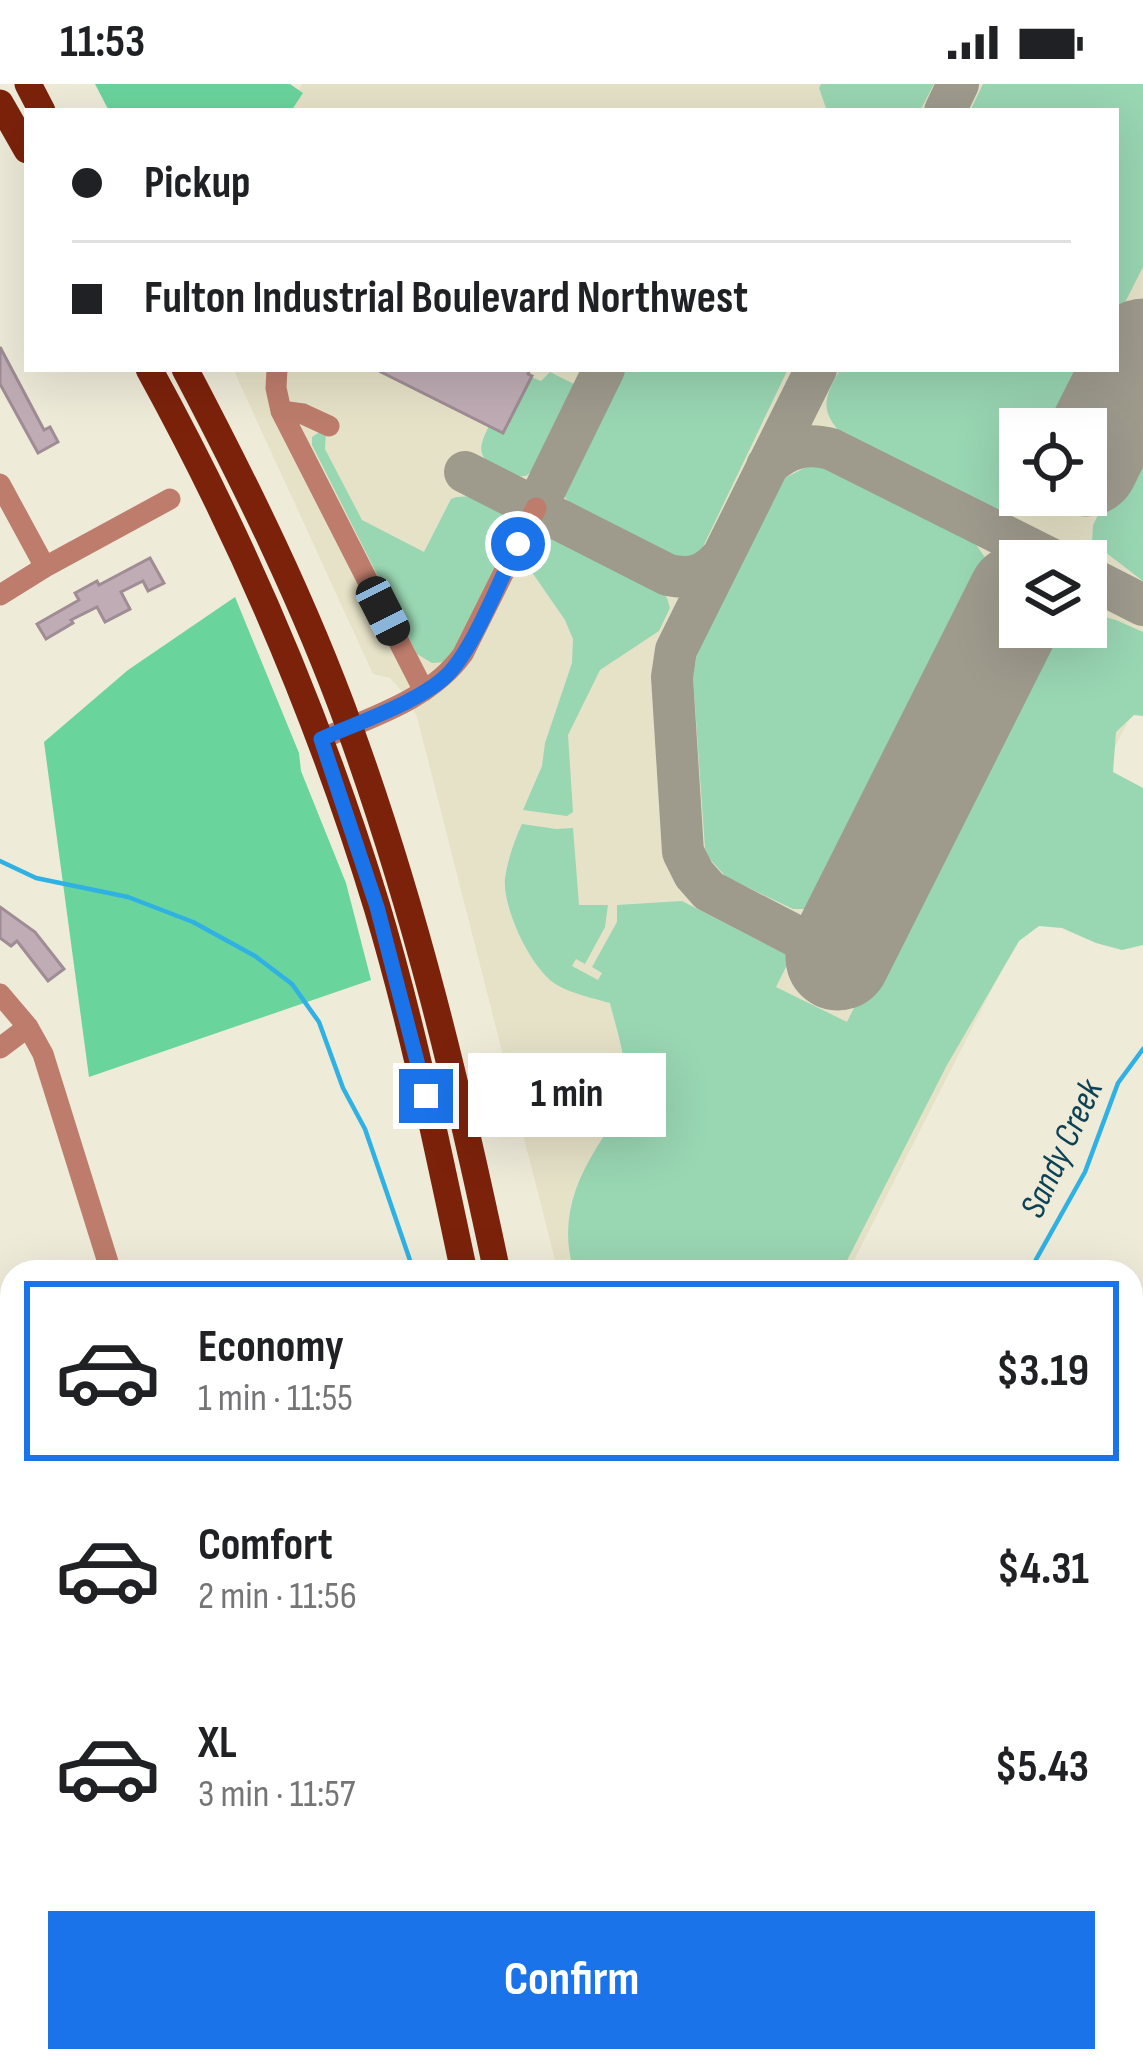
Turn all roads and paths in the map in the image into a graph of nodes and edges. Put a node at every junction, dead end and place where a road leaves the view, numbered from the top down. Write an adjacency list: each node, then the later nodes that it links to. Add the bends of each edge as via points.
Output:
1 (0, 103): 2 (main road)
2 (24, 145)
3 (151, 372): 15 (main road, via 207,479)
4 (187, 372): 14 (main road, via 291,581)
5 (278, 372): 6 (street)
6 (281, 411): 7 (street); 13 (street)
7 (329, 426)
8 (0, 484): 11 (street)
9 (170, 499): 11 (street)
10 (536, 508): 13 (street, via 463,654)
11 (45, 567): 12 (street)
12 (0, 595)
13 (424, 692): 14 (street)
14 (350, 726): 15 (street); 21 (main road, via 439,1013)
15 (321, 739): 20 (main road, via 408,1019)
16 (0, 994): 17 (street)
17 (28, 1027): 18 (street); 19 (street, via 52,1078)
18 (0, 1048)
19 (107, 1260)
20 (461, 1260)
21 (494, 1260)

